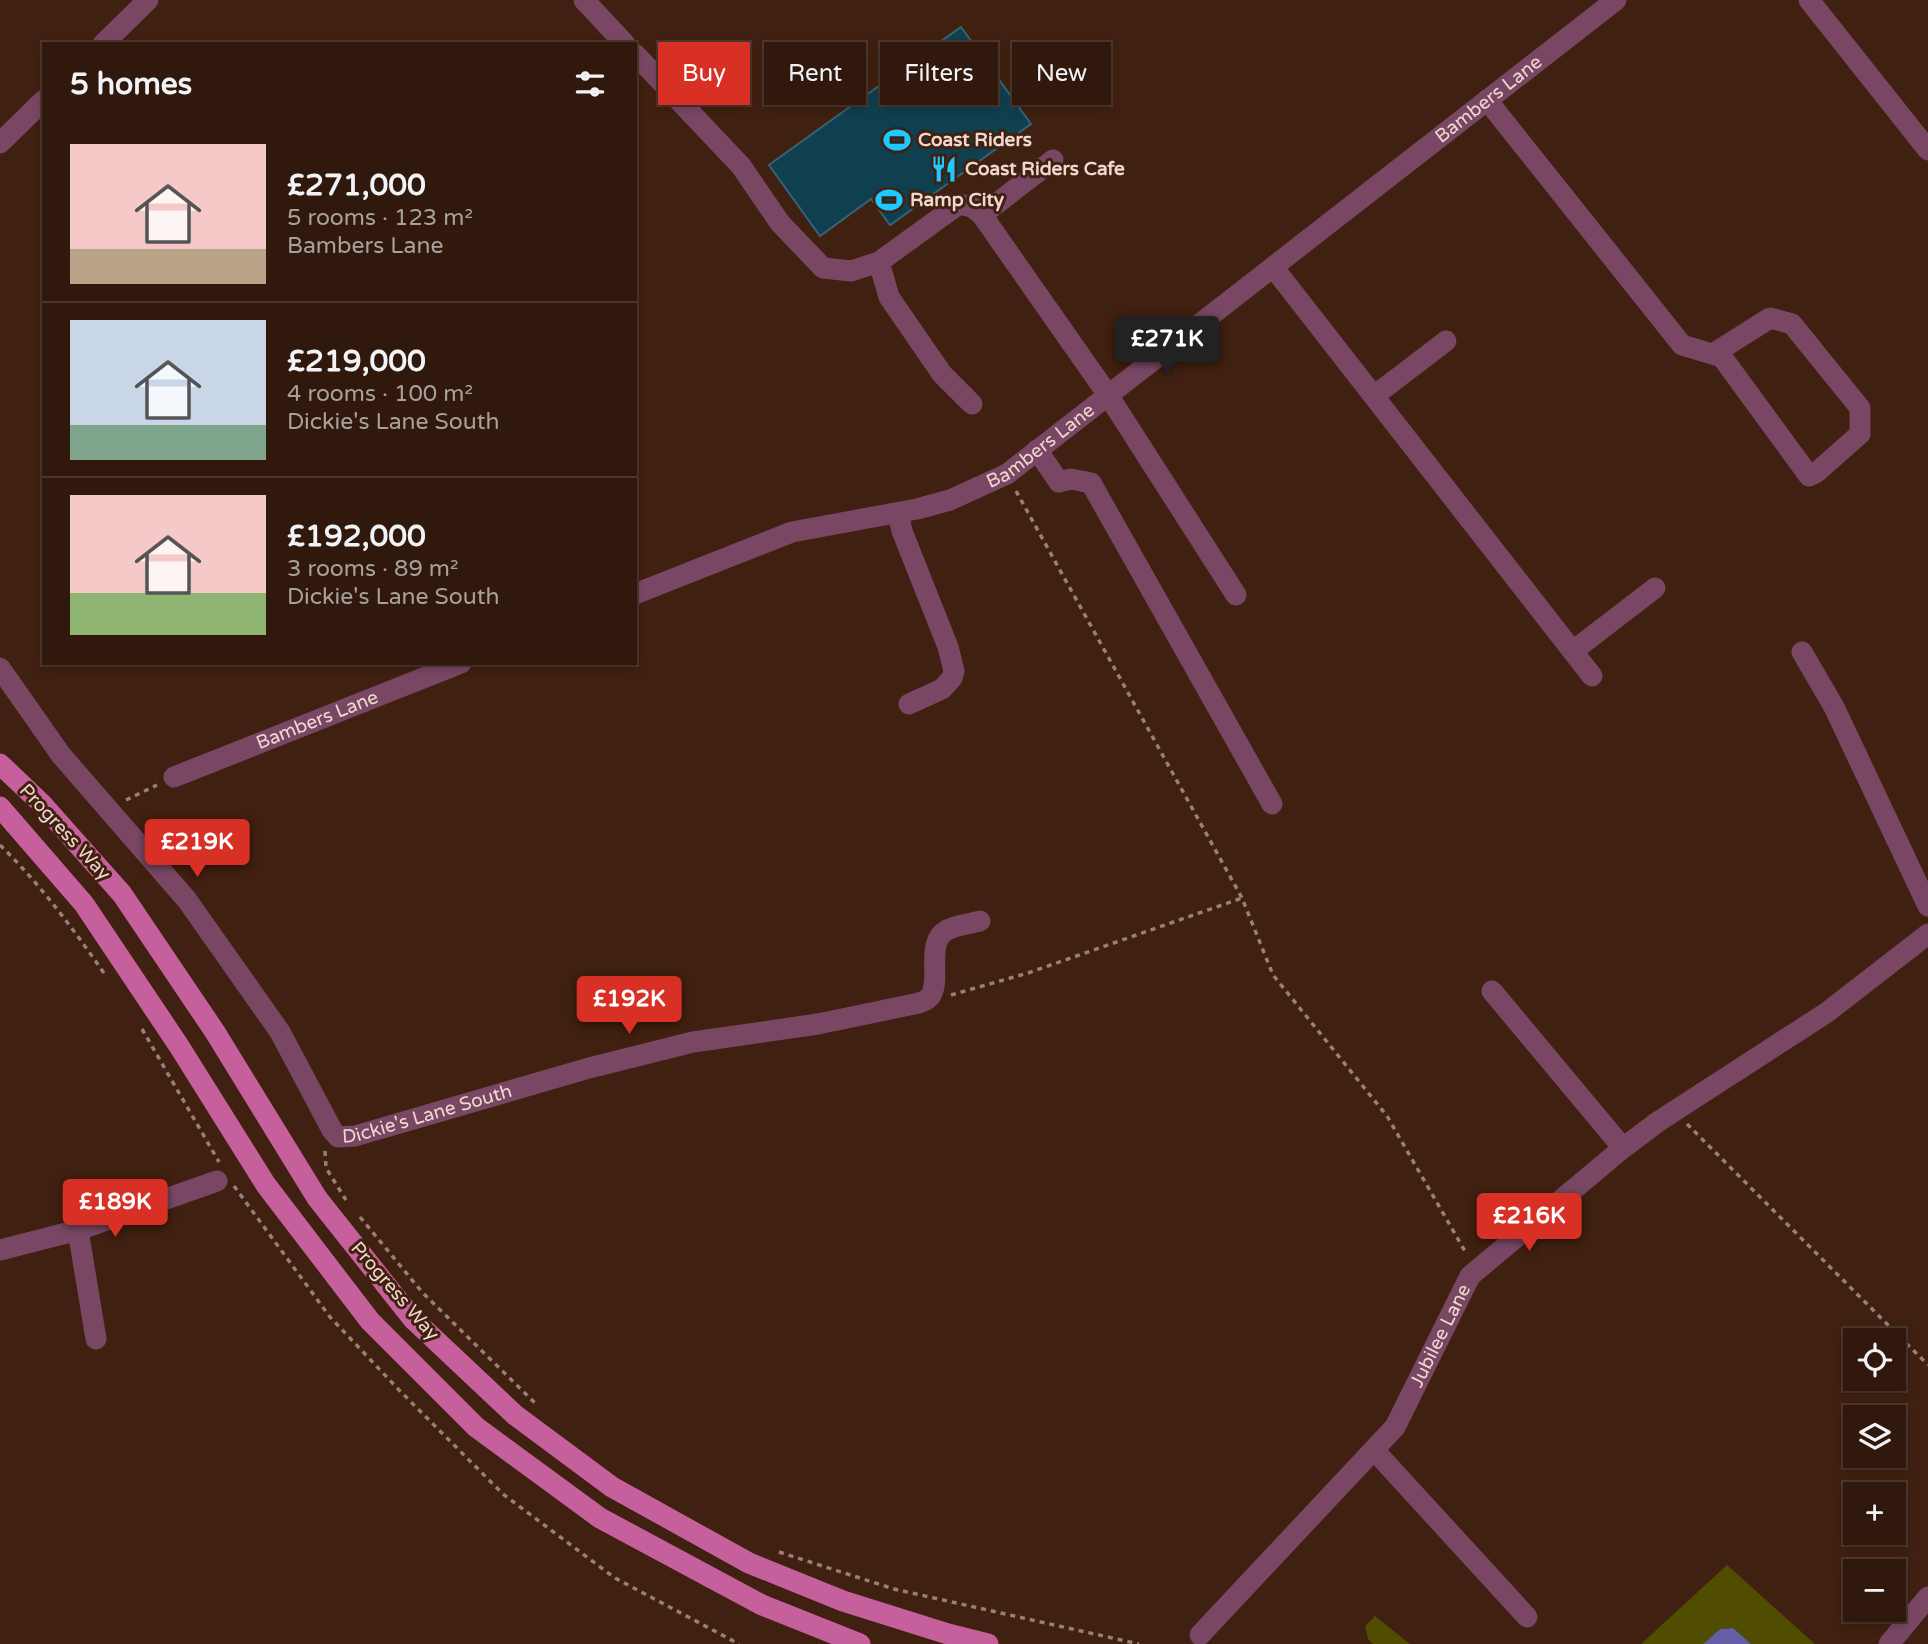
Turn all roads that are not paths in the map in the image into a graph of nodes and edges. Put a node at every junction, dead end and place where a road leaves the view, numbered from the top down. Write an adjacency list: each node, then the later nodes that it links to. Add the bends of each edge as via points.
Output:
1 (148, 0): 5 (street)
2 (584, 0): 6 (street)
3 (1616, 0): 8 (street, Bambers Lane)
4 (1809, 0): 11 (street)
5 (105, 42)
6 (623, 42)
7 (637, 56): 14 (street, via 741,166 780,223 823,268 851,271)
8 (1487, 100): 15 (street, Bambers Lane); 17 (street, via 1682,345)
9 (42, 102): 10 (street)
10 (0, 143)
11 (1928, 150)
12 (1053, 160): 13 (street)
13 (982, 215): 14 (street, via 958,204); 18 (street)
14 (879, 262): 20 (street, via 889,297 942,374)
15 (1273, 267): 18 (street, Bambers Lane); 19 (street)
16 (1446, 341): 19 (street)
17 (1713, 354): 17 (street, via 1722,357 1809,476 1860,434 1860,408 1792,324 1770,318)
18 (1108, 395): 21 (street, Bambers Lane); 25 (street)
19 (1374, 396): 26 (street)
20 (972, 404)
21 (1037, 450): 22 (street, Bambers Lane, via 1007,474 950,500); 34 (street, via 1059,482 1091,483)
22 (898, 513): 24 (street, Bambers Lane, via 792,532); 31 (street, via 954,671 942,689)
23 (1655, 588): 26 (street)
24 (637, 593)
25 (1236, 595)
26 (1573, 652): 30 (street)
27 (1802, 652): 36 (street, via 1834,707)
28 (456, 665): 33 (street, Bambers Lane)
29 (0, 668): 37 (street, Dickie's Lane South, via 61,755 187,900 281,1032 338,1137 693,1042 818,1024 919,1003 933,992 941,935)
30 (1592, 676)
31 (909, 704)
32 (0, 764): 50 (main road, Progress Way, via 122,894 215,1032 317,1198 413,1319 515,1415 612,1487 749,1563 843,1601)
33 (174, 777)
34 (1272, 804)
35 (0, 807): 49 (main road, Progress Way, via 83,904 266,1185 370,1321 476,1427 600,1518 762,1605)
36 (1928, 906)
37 (980, 921)
38 (1928, 934): 40 (street, Jubilee Lane, via 1826,1013)
39 (1492, 991): 40 (street)
40 (1623, 1148): 45 (street, Jubilee Lane, via 1470,1276 1395,1427)
41 (217, 1181): 42 (street)
42 (78, 1230): 43 (street); 44 (street)
43 (0, 1250)
44 (96, 1339)
45 (1374, 1450): 47 (street); 48 (street, Jubilee Lane)
46 (1928, 1597): 51 (street)
47 (1527, 1618)
48 (1200, 1635)
49 (860, 1644)
50 (988, 1644)
51 (1889, 1644)

